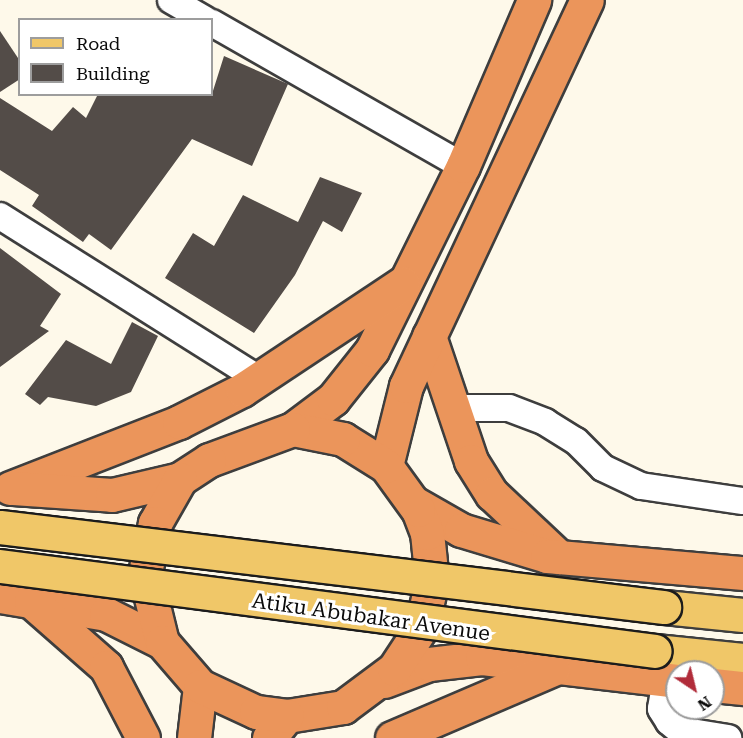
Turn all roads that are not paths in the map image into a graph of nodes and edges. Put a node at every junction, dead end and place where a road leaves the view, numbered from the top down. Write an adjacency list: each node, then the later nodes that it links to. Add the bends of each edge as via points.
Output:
1 (171, 0): 4 (street)
2 (534, 0): 6 (highway)
3 (586, 0): 9 (highway)
4 (202, 18)
5 (213, 24): 6 (street)
6 (463, 166): 8 (highway)
7 (0, 216): 10 (street)
8 (404, 282): 10 (highway); 12 (highway, via 353,377)
9 (429, 336): 11 (highway); 13 (highway, via 393,421)
10 (260, 380): 15 (highway, via 179,422)
11 (452, 408): 16 (street, via 509,408 545,422 576,441 603,468 641,486); 19 (highway, via 471,461 492,494)
12 (293, 429): 13 (highway, via 343,439); 14 (highway, via 209,460)
13 (386, 466): 17 (highway)
14 (180, 479): 15 (highway, via 112,495); 24 (highway, via 164,501 147,548 146,573)
15 (5, 487)
16 (743, 501)
17 (414, 503): 19 (highway, via 460,530); 31 (highway, via 431,557 428,605 409,649)
18 (0, 527): 23 (main road, Atiku Abubakar Avenue, bridge)
19 (559, 557): 21 (highway)
20 (0, 566): 28 (main road, Atiku Abubakar Avenue, bridge)
21 (743, 573)
22 (16, 599): 24 (highway, via 106,614); 38 (highway, via 106,667)
23 (743, 615)
24 (162, 642): 32 (highway)
25 (743, 660): 26 (main road, Atiku Abubakar Avenue)
26 (725, 663)
27 (558, 667): 29 (highway); 31 (highway, via 457,659 404,671); 40 (highway)
28 (665, 671)
29 (665, 671)
30 (665, 679): 35 (street, via 661,709)
31 (376, 685): 37 (highway, via 343,707)
32 (200, 686): 37 (highway); 39 (highway)
33 (725, 686): 34 (highway)
34 (743, 688)
35 (665, 716)
36 (668, 720): 41 (street, via 680,730)
37 (278, 727)
38 (143, 738)
39 (194, 738)
40 (392, 738)
41 (728, 738)

